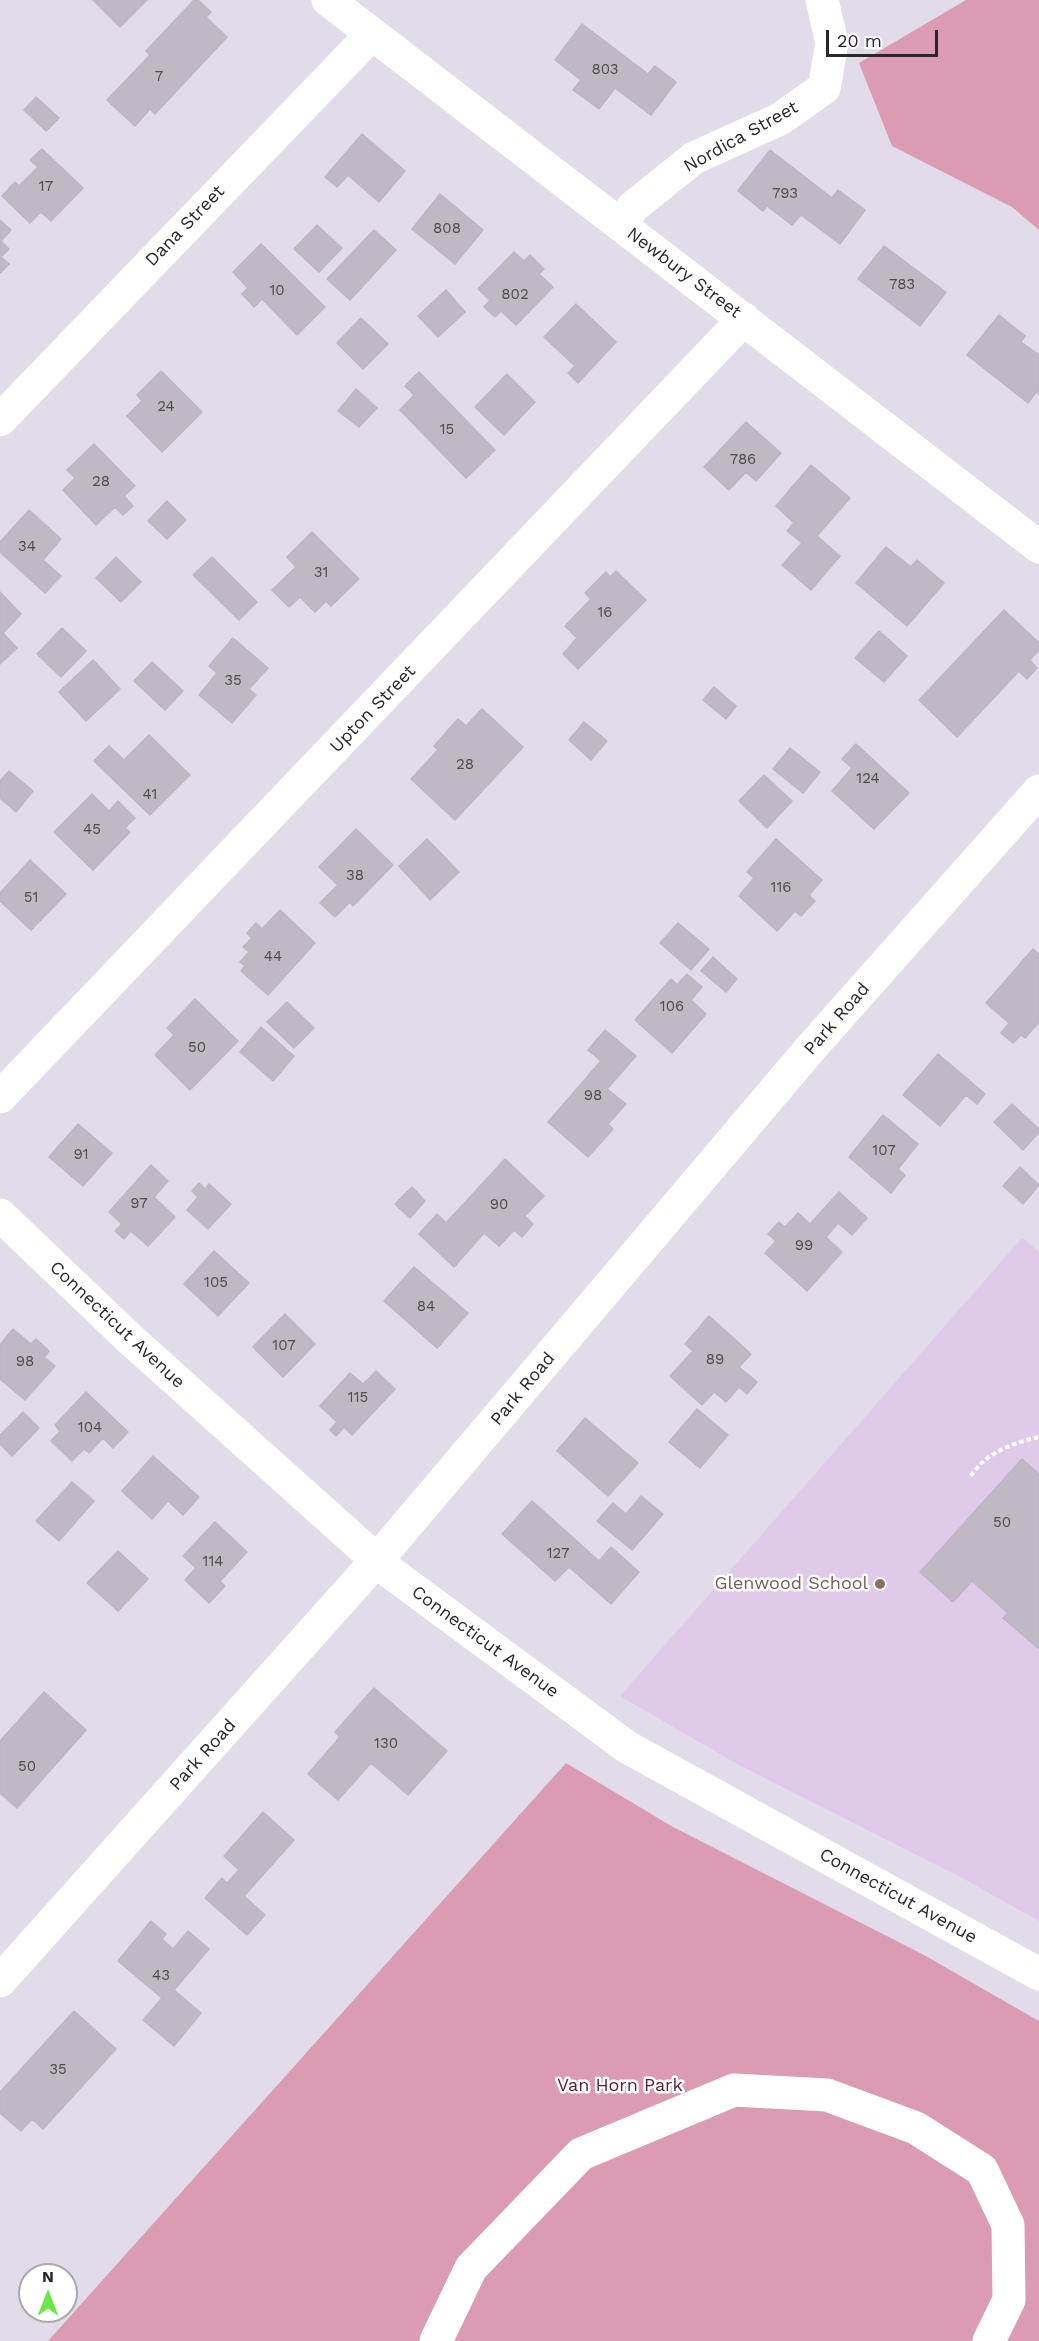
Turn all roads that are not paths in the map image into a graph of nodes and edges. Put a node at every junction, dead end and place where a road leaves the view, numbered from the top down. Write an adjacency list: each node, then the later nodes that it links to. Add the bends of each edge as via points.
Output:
1 (328, 0): 3 (street, Newbury Street)
2 (822, 0): 4 (street, Nordica Street, via 832,43 824,88 780,119 694,158 633,207)
3 (372, 34): 4 (street, Newbury Street); 6 (street, Dana Street)
4 (620, 224): 5 (street, Newbury Street)
5 (744, 319): 7 (street, Newbury Street); 9 (street, Upton Street)
6 (0, 420)
7 (1039, 547)
8 (1039, 791): 11 (street, Park Road, via 810,1049)
9 (0, 1097)
10 (0, 1215): 11 (street, Connecticut Avenue, via 130,1340)
11 (377, 1560): 12 (street, Connecticut Avenue, via 627,1747); 13 (street, Park Road)
12 (1039, 1974)
13 (0, 1981)
14 (436, 2341): 15 (street, via 471,2268 581,2154 734,2090 826,2095 916,2128 982,2170 1008,2225 1009,2300)
15 (989, 2341)

